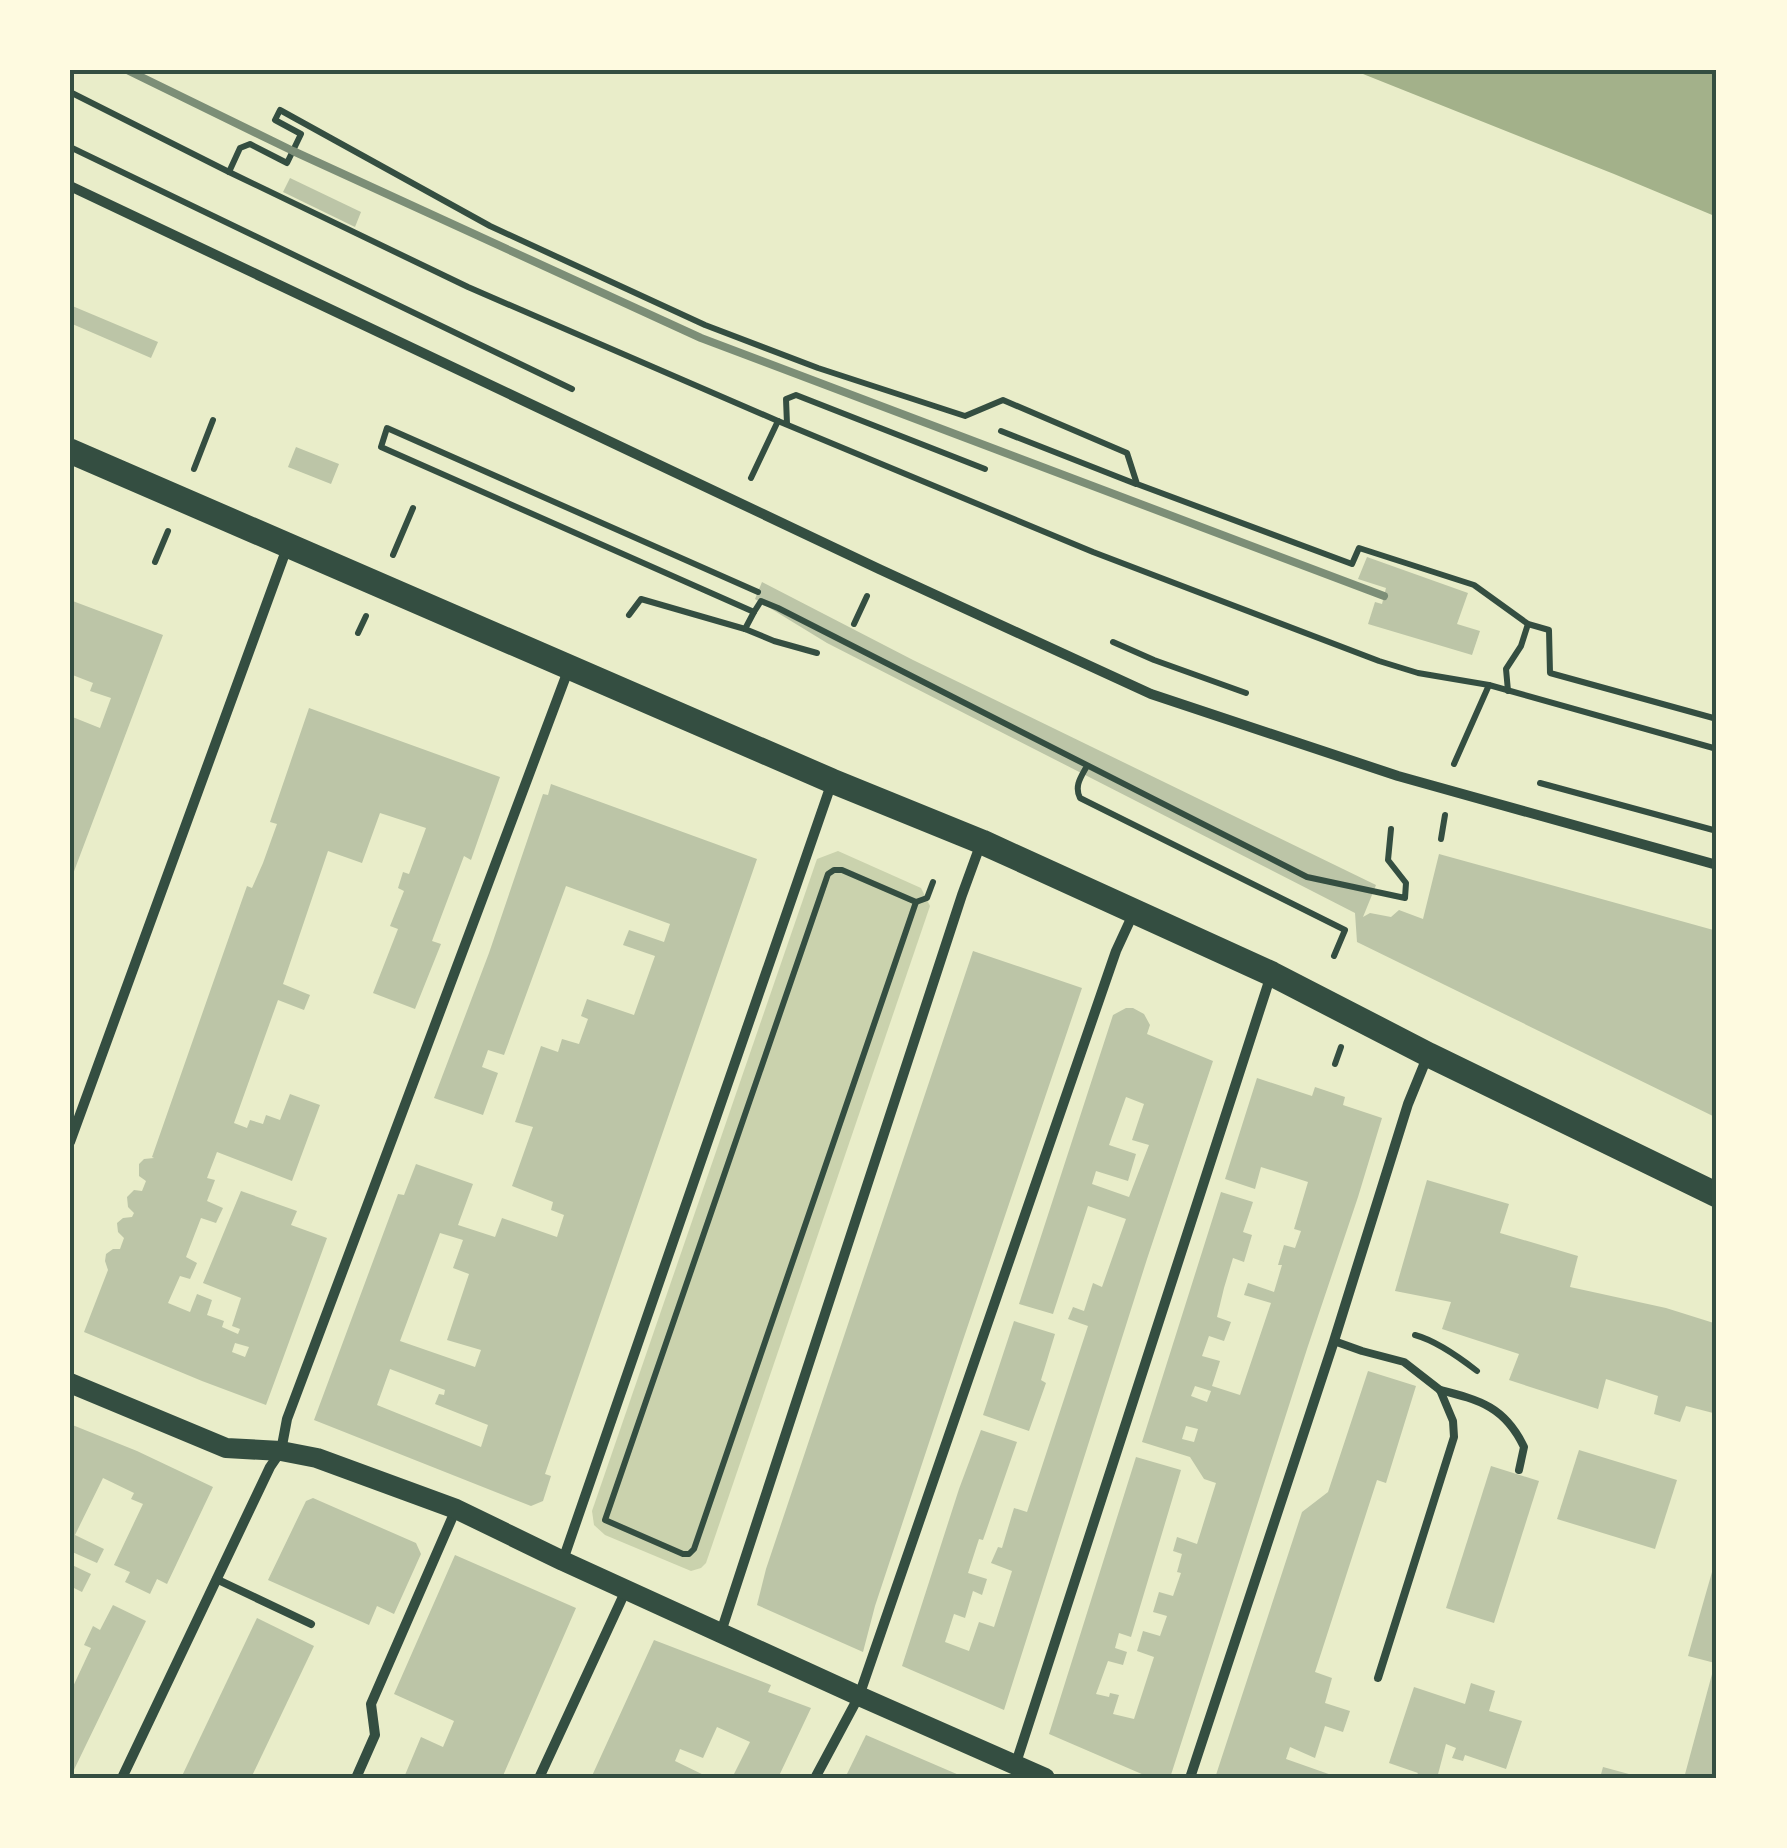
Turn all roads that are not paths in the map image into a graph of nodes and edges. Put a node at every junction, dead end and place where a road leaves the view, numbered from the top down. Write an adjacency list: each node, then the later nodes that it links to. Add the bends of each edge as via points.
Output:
1 (70, 186): 7 (street, via 1151,694 1398,776)
2 (70, 452): 3 (main road)
3 (288, 544): 4 (main road); 11 (street)
4 (570, 666): 5 (main road); 16 (street)
5 (832, 781): 6 (main road); 19 (street)
6 (982, 842): 8 (main road); 23 (street)
7 (1717, 865)
8 (1134, 912): 9 (main road); 25 (street)
9 (1272, 974): 10 (main road); 26 (street)
10 (1429, 1054): 12 (main road); 13 (street)
11 (70, 1142)
12 (1717, 1195)
13 (1334, 1340): 15 (lane, via 1404,1362); 32 (street)
14 (70, 1384): 16 (main road, via 226,1448)
15 (1440, 1390): 17 (lane, via 1478,1400 1510,1424 1524,1447); 24 (lane, via 1454,1437)
16 (280, 1451): 18 (main road); 20 (street)
17 (1519, 1470)
18 (456, 1509): 19 (main road); 28 (street, via 371,1704 375,1735)
19 (563, 1561): 21 (main road)
20 (216, 1579): 22 (lane); 27 (street)
21 (626, 1590): 23 (main road); 29 (street)
22 (310, 1624)
23 (721, 1632): 25 (main road)
24 (1378, 1678)
25 (860, 1696): 26 (main road); 30 (street)
26 (1014, 1766): 31 (main road)
27 (122, 1778)
28 (356, 1778)
29 (539, 1778)
30 (815, 1778)
31 (1045, 1778)
32 (1190, 1778)

